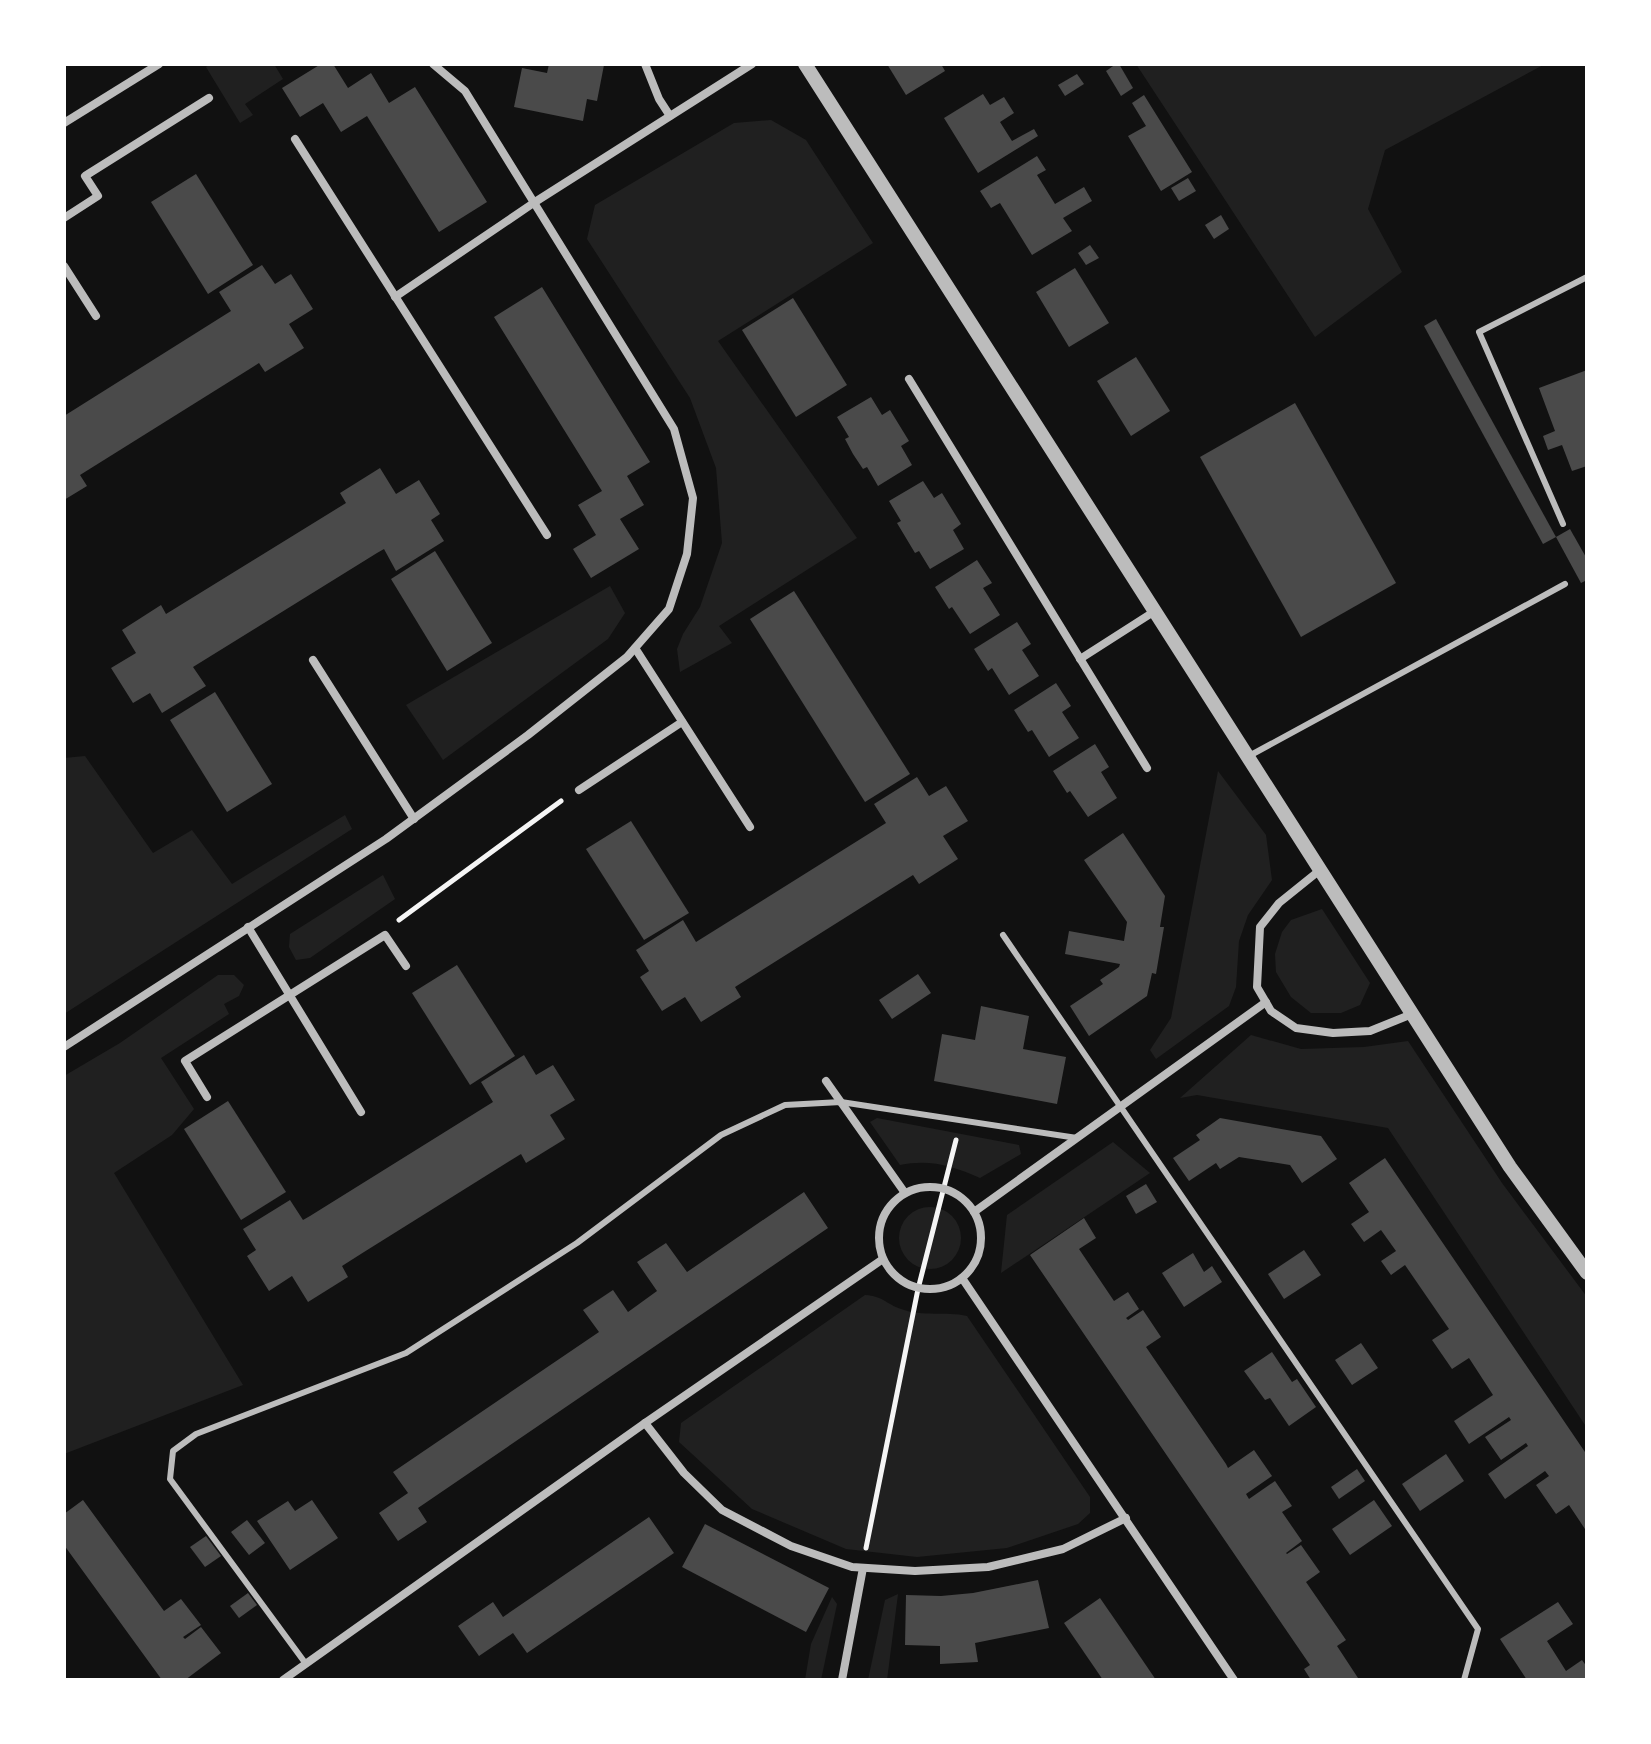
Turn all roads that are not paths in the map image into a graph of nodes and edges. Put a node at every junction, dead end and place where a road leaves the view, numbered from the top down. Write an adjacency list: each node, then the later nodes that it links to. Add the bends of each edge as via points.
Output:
1 (159, 64): 8 (street)
2 (433, 64): 10 (street, via 465,91)
3 (645, 64): 7 (street)
4 (752, 64): 7 (street)
5 (805, 64): 20 (street)
6 (209, 98): 11 (street, via 85,176 98,196)
7 (670, 116): 10 (street)
8 (64, 123)
9 (295, 139): 14 (street)
10 (535, 202): 14 (street); 21 (street, via 674,429 693,498 687,554 669,609)
11 (64, 218)
12 (64, 266): 15 (street)
13 (1587, 277): 17 (lane, via 1479,332)
14 (395, 297): 18 (street)
15 (96, 316)
16 (909, 379): 22 (street)
17 (1563, 524)
18 (547, 535)
19 (1565, 584): 25 (lane)
20 (1155, 611): 22 (street); 25 (street)
21 (635, 648): 24 (street); 28 (street)
22 (1080, 659): 26 (street)
23 (313, 660): 28 (street)
24 (682, 722): 27 (street); 29 (street)
25 (1248, 757): 30 (street)
26 (1147, 768)
27 (579, 790)
28 (414, 819): 31 (street)
29 (750, 827)
30 (1320, 870): 35 (street, via 1279,903 1260,927 1257,987); 36 (street)
31 (248, 927): 34 (street); 37 (street)
32 (1003, 935): 41 (lane)
33 (406, 966): 34 (street, via 385,935)
34 (288, 996): 39 (street, via 185,1061); 42 (street)
35 (1266, 1002): 36 (street, via 1296,1028 1333,1033 1370,1031); 41 (street)
36 (1412, 1014): 47 (street, via 1510,1167)
37 (64, 1047)
38 (826, 1081): 40 (street)
39 (207, 1097)
40 (841, 1102): 43 (lane); 44 (street); 52 (lane, via 785,1105 721,1135 577,1243 406,1353 196,1434 173,1451 170,1479)
41 (1121, 1106): 43 (street); 56 (lane, via 1478,1629)
42 (361, 1112)
43 (1077, 1138): 45 (street)
44 (905, 1193): 45 (street, via 943,1189 961,1197); 46 (street, via 881,1221)
45 (974, 1212): 48 (street, via 981,1247)
46 (883, 1259): 48 (street, via 896,1278 918,1289 941,1289); 49 (street)
47 (1587, 1273)
48 (962, 1278): 50 (street)
49 (645, 1423): 51 (street, via 722,1510 791,1546); 52 (street)
50 (1126, 1518): 51 (street, via 1063,1549 988,1567); 55 (street)
51 (863, 1568): 54 (street)
52 (306, 1664): 53 (street)
53 (283, 1680)
54 (842, 1680)
55 (1234, 1680)
56 (1464, 1680)

